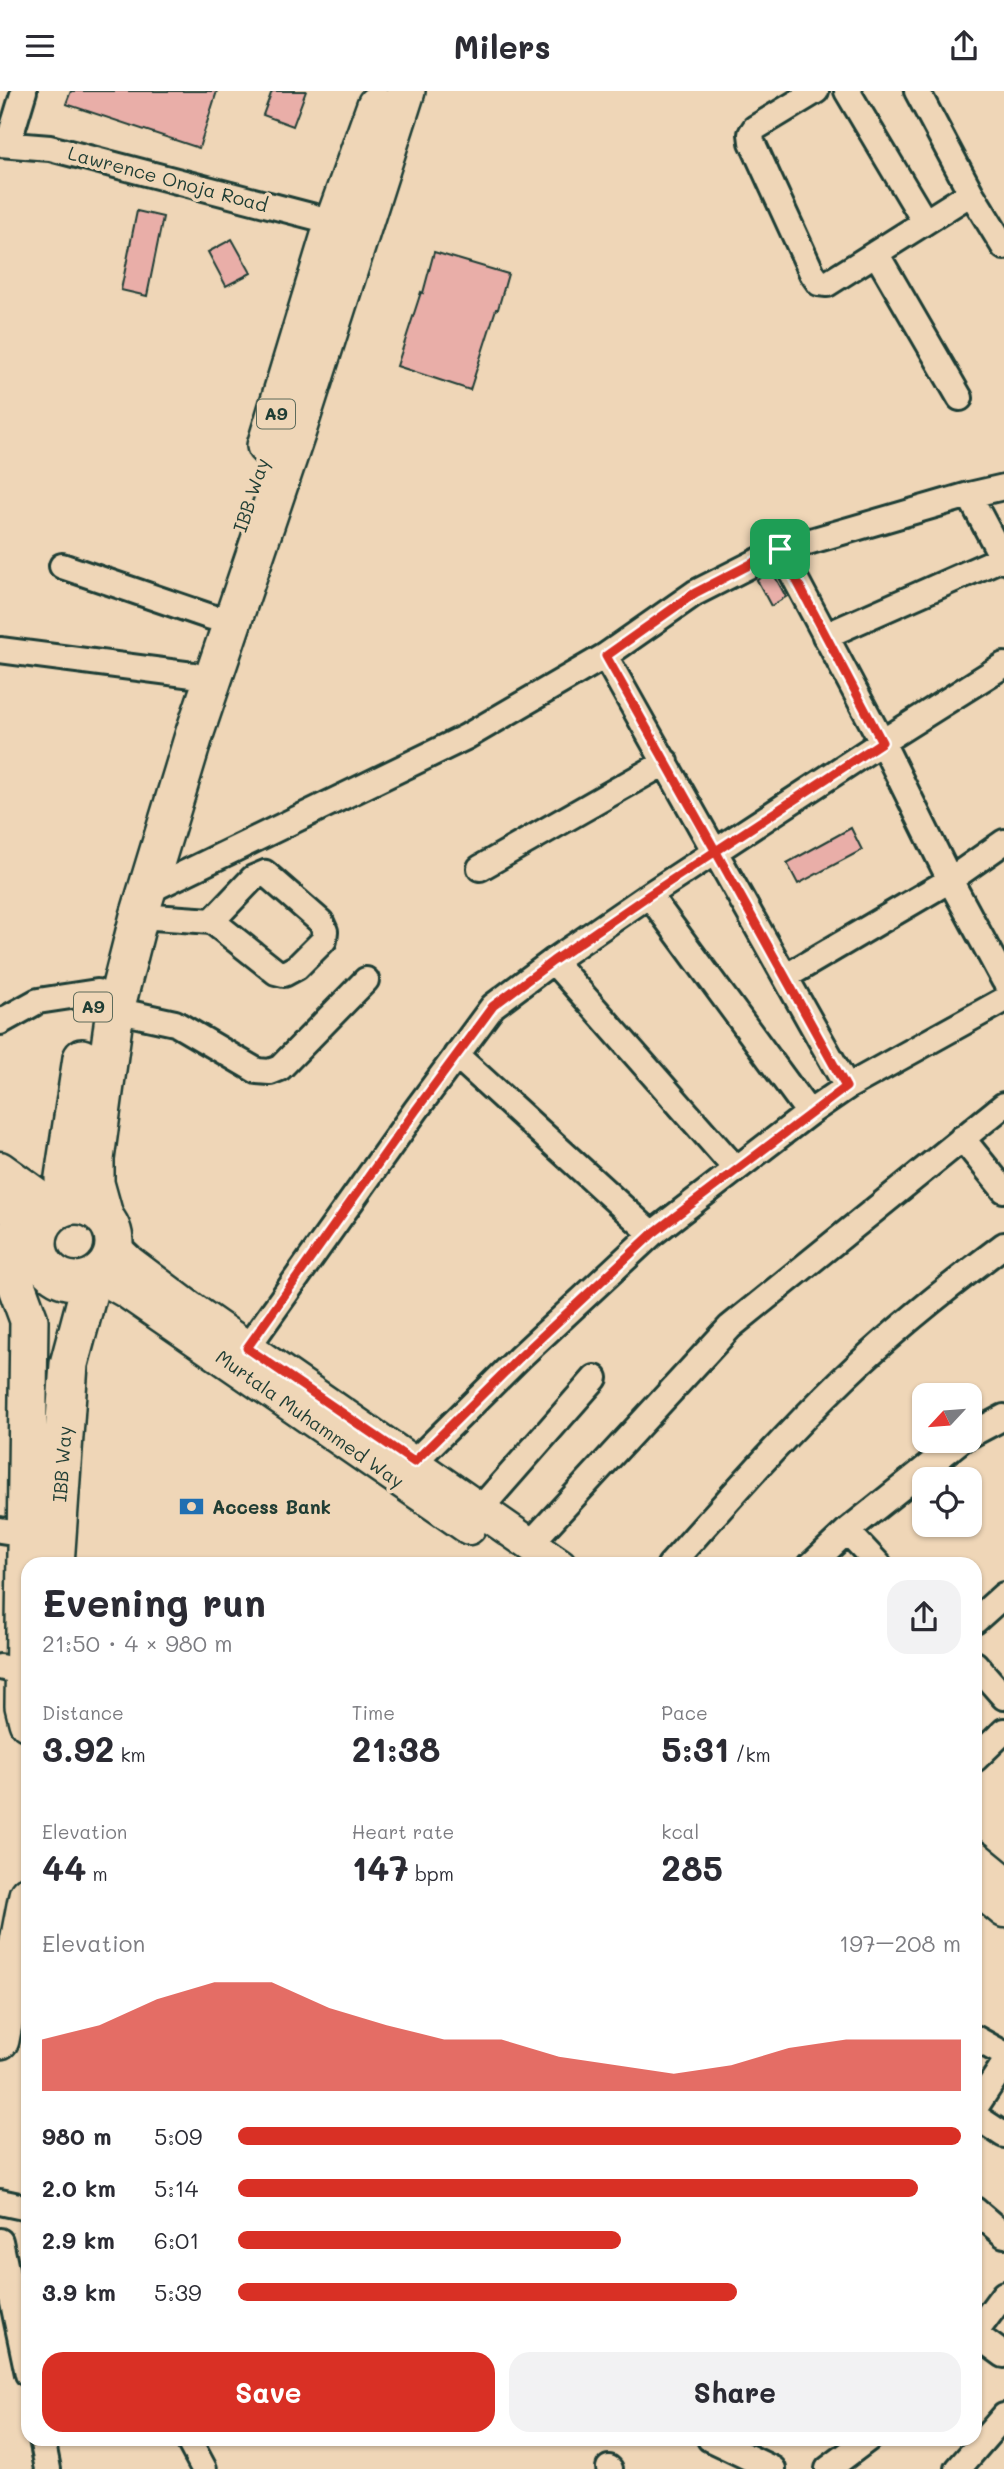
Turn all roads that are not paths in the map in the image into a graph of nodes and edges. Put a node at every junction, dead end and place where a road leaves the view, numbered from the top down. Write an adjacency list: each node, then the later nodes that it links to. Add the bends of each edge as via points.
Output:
1 (24, 91): 6 (street)
2 (816, 91): 11 (street, via 755,128 752,142 819,283 827,284)
3 (847, 91): 9 (street)
4 (917, 91): 7 (street)
5 (392, 95): 8 (highway, IBB Way / A9); 24 (highway, A9, via 296,434)
6 (4, 144): 8 (street, Lawrence Onoja Road, via 50,148)
7 (971, 193): 9 (street); 10 (street)
8 (334, 222): 18 (highway, IBB Way / A9)
9 (925, 222): 11 (street)
10 (1004, 247)
11 (876, 253): 12 (street)
12 (960, 398)
13 (1004, 487): 14 (street)
14 (969, 495): 15 (street); 16 (street)
15 (780, 549): 19 (street); 21 (street, via 695,593)
16 (1003, 560): 19 (street)
17 (62, 566): 18 (street)
18 (211, 617): 23 (highway, IBB Way / A9)
19 (825, 636): 25 (street)
20 (0, 650): 23 (street)
21 (606, 656): 26 (street); 33 (street, via 466,737)
22 (1004, 665): 25 (street)
23 (192, 675): 24 (highway, IBB Way / A9)
24 (183, 735): 27 (highway, A9)
25 (882, 742): 29 (street); 31 (street)
26 (666, 762): 29 (street); 30 (street)
27 (154, 823): 33 (highway, A9); 40 (highway, A9, via 113,921)
28 (1004, 842): 31 (street)
29 (715, 852): 32 (street); 36 (street)
30 (480, 868)
31 (950, 880): 36 (street); 38 (street)
32 (649, 895): 35 (street); 45 (street)
33 (142, 904): 34 (street); 40 (highway, A9)
34 (212, 921): 34 (street, via 276,972 285,974 324,940 321,922 265,873 253,877)
35 (553, 961): 42 (street, via 493,1006); 48 (street)
36 (785, 977): 43 (street)
37 (366, 980): 40 (street, via 280,1068 270,1072 257,1071 175,1023)
38 (1004, 980)
39 (1004, 1000): 43 (street)
40 (106, 1001): 41 (street, via 38,1001); 51 (highway, A9, via 83,1049); 55 (highway, A9, via 95,1159)
41 (0, 1022)
42 (456, 1055): 52 (street); 57 (street)
43 (846, 1087): 45 (street)
44 (1004, 1105): 46 (street)
45 (810, 1113): 48 (street)
46 (962, 1138): 49 (street); 67 (street, via 730,1327)
47 (0, 1168): 51 (main road)
48 (736, 1169): 52 (street)
49 (1004, 1190)
50 (0, 1198): 56 (main road, via 20,1219)
51 (61, 1208): 55 (highway, via 89,1208); 56 (highway, via 45,1220 39,1232)
52 (652, 1234): 63 (street)
53 (0, 1241): 66 (highway, via 29,1320)
54 (1004, 1245): 69 (street, via 846,1376)
55 (102, 1255): 56 (highway, via 79,1281 66,1280); 57 (main road, Murtala Muhammed Way, via 156,1284); 58 (highway, IBB Way); 67 (main road, Murtala Muhammed Way, via 127,1292)
56 (46, 1260): 58 (highway, IBB Way)
57 (247, 1348): 63 (main road, Murtala Muhammed Way)
58 (69, 1364): 68 (highway, IBB Way)
59 (595, 1378): 64 (street)
60 (1004, 1417): 61 (street)
61 (982, 1429)
62 (945, 1453): 65 (street)
63 (414, 1462): 64 (main road, Murtala Muhammed Way)
64 (480, 1509): 67 (main road, Murtala Muhammed Way)
65 (847, 1531): 70 (street); 71 (street)
66 (13, 1532): 74 (highway)
67 (526, 1555)
68 (56, 1557)
69 (677, 1557)
70 (819, 1557)
71 (871, 1557)
72 (1004, 1595): 73 (street)
73 (982, 1615)
74 (12, 1670): 77 (highway)
75 (982, 1672): 76 (street)
76 (1004, 1696)
77 (21, 1697)
78 (1004, 1731): 79 (street)
79 (982, 1752)
80 (982, 1863): 81 (main road)
81 (1004, 1881)
82 (982, 1893): 83 (main road)
83 (1004, 1911)
84 (21, 1931): 85 (highway)
85 (0, 2040)
86 (982, 2042): 87 (street)
87 (1004, 2054)
88 (1004, 2064): 89 (street)
89 (982, 2097)
90 (982, 2121): 91 (street)
91 (1004, 2135)
92 (0, 2202): 93 (street)
93 (21, 2206)
94 (982, 2216): 95 (street)
95 (1004, 2235)
96 (0, 2241): 100 (street)
97 (1004, 2294): 98 (street)
98 (982, 2324)
99 (982, 2339): 101 (street)
100 (21, 2341)
101 (1004, 2355)
102 (1004, 2416): 103 (street)
103 (982, 2441)
104 (43, 2446): 110 (street)
105 (193, 2446): 111 (street)
106 (722, 2446): 109 (street)
107 (858, 2446): 112 (street)
108 (978, 2446): 113 (street)
109 (757, 2466)
110 (48, 2469)
111 (204, 2469)
112 (828, 2469)
113 (958, 2469)

